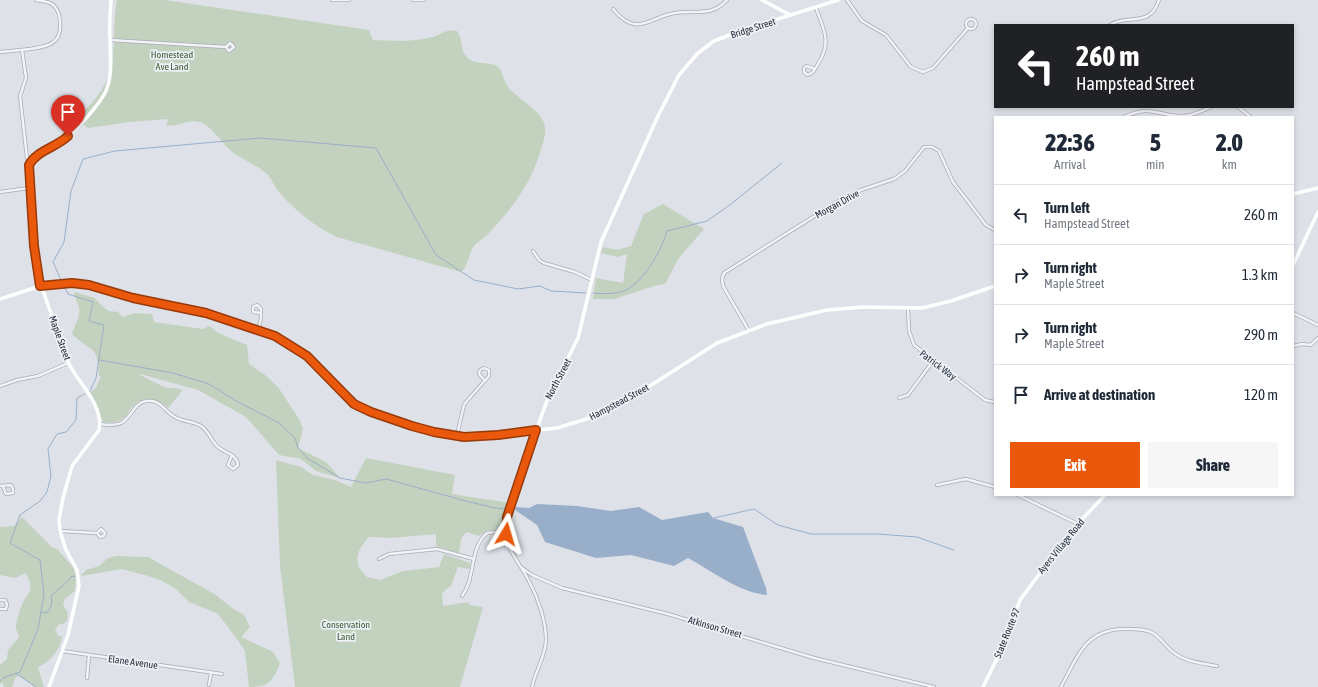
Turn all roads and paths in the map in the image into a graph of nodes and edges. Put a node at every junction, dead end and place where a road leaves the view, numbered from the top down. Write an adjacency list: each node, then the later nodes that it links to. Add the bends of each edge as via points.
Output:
1 (36, 0): 19 (street, via 52,4 57,10 59,36 49,44)
2 (112, 0): 17 (main road)
3 (332, 0): 4 (street)
4 (349, 0)
5 (413, 0): 6 (street)
6 (424, 0)
7 (727, 0): 13 (street, via 709,12 675,13 647,24 627,21)
8 (762, 0): 14 (main road)
9 (838, 0): 12 (main road, Bridge Street)
10 (847, 0): 16 (street, via 862,21 886,35 911,67 920,72 933,68)
11 (1159, 0): 15 (street, via 1155,9 1146,17 1121,20)
12 (816, 8): 14 (main road, Bridge Street); 21 (street, via 825,33 826,45)
13 (614, 9)
14 (790, 15): 22 (main road, Bridge Street, via 714,41 697,54)
15 (1112, 24)
16 (968, 28)
17 (110, 40): 18 (street); 29 (main road, via 111,74 101,99 62,142)
18 (226, 47)
19 (22, 50): 20 (street); 29 (street, via 26,78 20,96 27,158)
20 (0, 52)
21 (814, 69)
22 (679, 75): 38 (main road, North Street, via 603,236)
23 (1208, 108): 26 (street, via 1190,115)
24 (1239, 108): 28 (street)
25 (1126, 116): 27 (street, via 1149,110)
26 (1177, 116)
27 (1177, 116)
28 (1250, 116)
29 (31, 162): 30 (main road, Maple Street, via 28,170)
30 (30, 188): 32 (street); 39 (main road, Maple Street)
31 (1318, 188): 33 (main road)
32 (0, 192)
33 (1294, 193)
34 (1318, 212): 37 (main road)
35 (994, 229): 47 (street, Morgan Drive, via 986,225 953,182 939,151 932,147 924,147 905,171 894,179 840,200 724,273 723,286)
36 (533, 251): 38 (street, via 544,263)
37 (1294, 263)
38 (592, 280): 57 (main road, North Street, via 578,338 548,398)
39 (40, 286): 41 (main road, Hampstead Street); 46 (main road, Hampstead Street, via 72,283 89,285 133,298 206,313); 51 (main road, Maple Street)
40 (994, 286): 42 (main road, Hampstead Street, via 932,306)
41 (0, 299)
42 (908, 309): 47 (main road, Hampstead Street, via 863,307 827,310); 50 (street, Patrick Way, via 909,331 914,345)
43 (261, 313): 46 (street)
44 (1294, 313): 45 (street)
45 (1318, 325)
46 (258, 330): 58 (main road, Hampstead Street, via 275,336 301,351 344,395 362,408 412,426)
47 (749, 331): 57 (main road, Hampstead Street, via 717,343 628,400 598,415 572,425)
48 (1318, 338): 49 (street, via 1311,345)
49 (1294, 346)
50 (933, 361): 54 (street, via 908,395); 55 (street, Patrick Way, via 985,400)
51 (69, 362): 53 (street, via 38,376); 56 (main road, Maple Street, via 91,399)
52 (485, 381): 52 (street, via 479,374 484,368 490,372); 58 (street, via 464,404)
53 (0, 386)
54 (899, 398)
55 (994, 402)
56 (100, 424): 59 (street, via 121,423 140,404 147,401 155,402 161,404 176,418 201,426 216,445); 66 (main road, via 99,430 75,461 69,474 60,509)
57 (536, 430): 58 (main road, Hampstead Street, via 475,437); 67 (street, North Street, via 507,517)
58 (457, 436)
59 (232, 455): 59 (street, via 238,463 233,469 228,465)
60 (937, 485): 62 (street, via 966,479)
61 (1, 486): 61 (street, via 12,486 12,494 6,494)
62 (994, 487)
63 (1020, 496): 65 (street)
64 (1104, 496): 65 (main road, Ayers Village Road)
65 (1078, 524): 74 (main road, Ayers Village Road)
66 (60, 531): 68 (street); 76 (main road, via 66,550 77,570 79,582)
67 (506, 531): 70 (street, via 493,532 483,537 478,543); 71 (street, North Street, via 510,553)
68 (97, 533)
69 (379, 559): 70 (street, via 390,554 437,549)
70 (474, 559): 72 (street, via 468,588)
71 (522, 568): 84 (street, North Street, via 536,598 545,633 545,646); 85 (street, Atkinson Street, via 532,576 562,588 631,604 814,658)
72 (462, 596)
73 (0, 600): 75 (street, via 5,600 8,604 6,609)
74 (1020, 600): 86 (main road, State Route 97, via 1005,642)
75 (0, 609)
76 (62, 651): 77 (street, Elane Avenue); 83 (main road)
77 (89, 655): 79 (street, Elane Avenue); 81 (street)
78 (1217, 666): 87 (street, via 1180,656 1151,632 1140,629 1110,630 1088,641)
79 (210, 673): 80 (street, Elane Avenue); 82 (street)
80 (222, 674)
81 (87, 678)
82 (209, 685)
83 (49, 687)
84 (532, 687)
85 (934, 687)
86 (983, 687)
87 (1061, 687)

